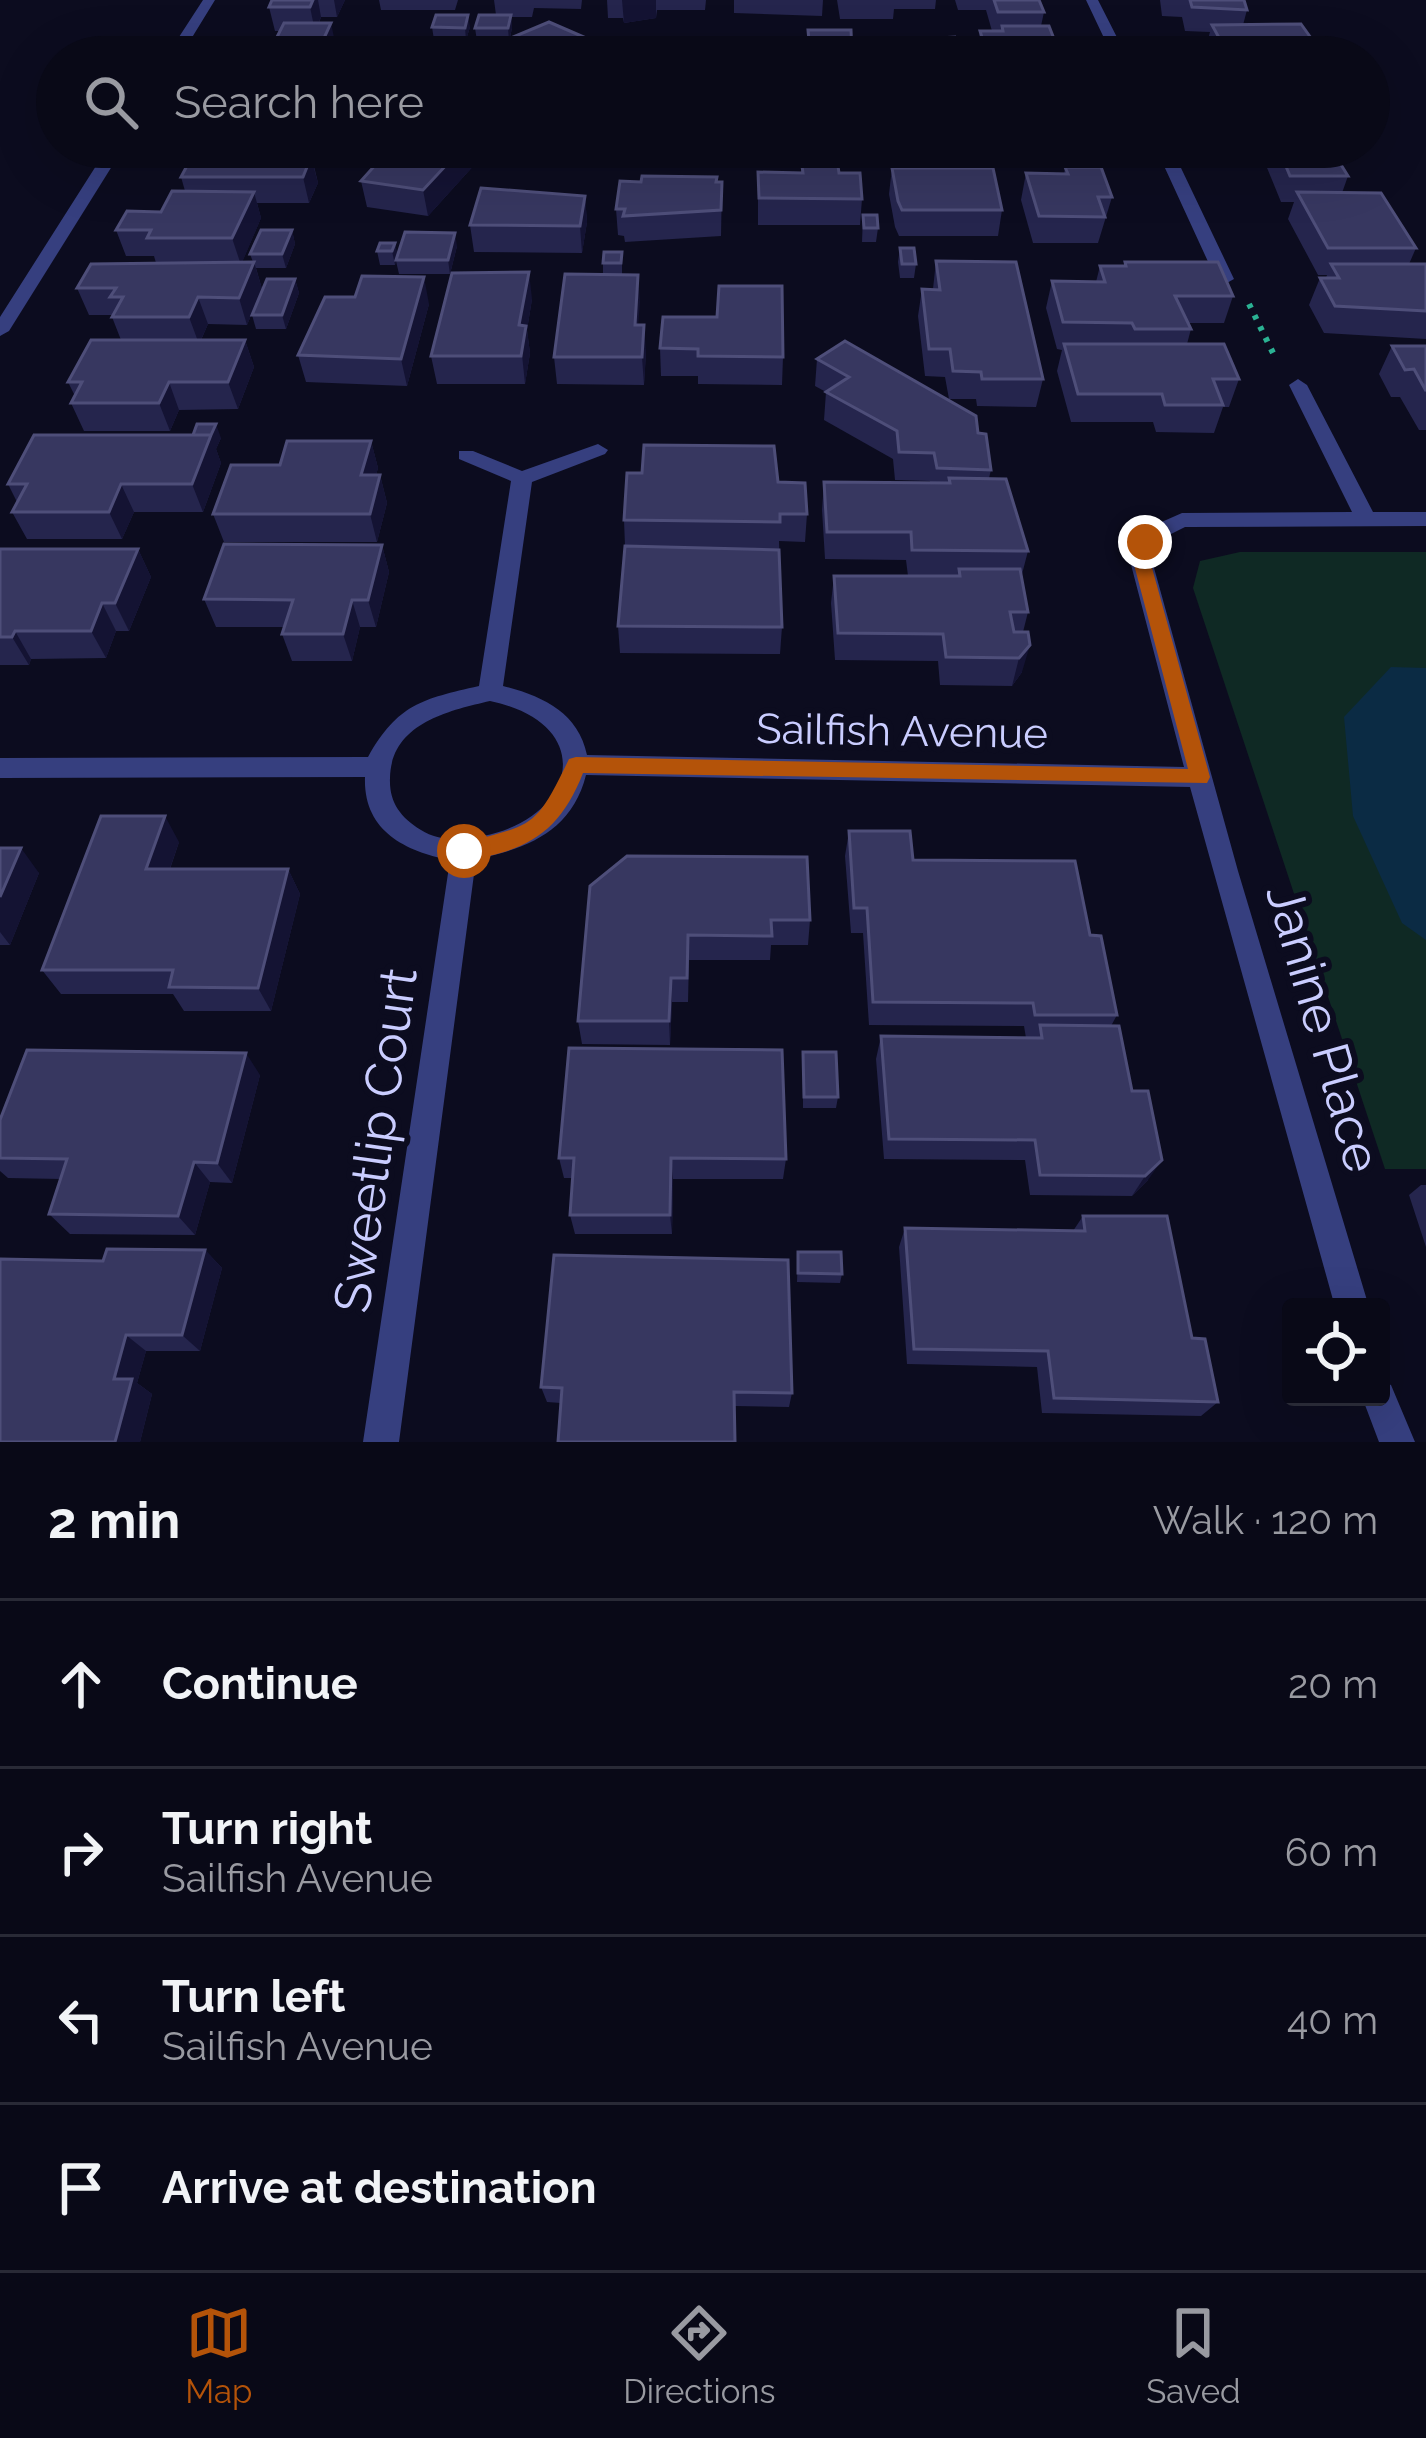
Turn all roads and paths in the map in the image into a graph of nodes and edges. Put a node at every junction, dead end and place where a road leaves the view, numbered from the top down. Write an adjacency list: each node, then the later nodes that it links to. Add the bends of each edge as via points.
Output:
1 (208, 0): 3 (street)
2 (1092, 0): 4 (street)
3 (186, 36)
4 (1110, 36)
5 (103, 168): 8 (street)
6 (1173, 168): 7 (street)
7 (1225, 279): 9 (path, via 1239,285)
8 (0, 332)
9 (1298, 385): 13 (street)
10 (598, 450): 12 (street)
11 (466, 454): 12 (street)
12 (522, 478): 15 (street)
13 (1366, 519): 14 (street); 19 (street, via 1182,520 1145,542 1140,557)
14 (1426, 519)
15 (490, 692): 16 (street, via 518,696 560,722); 18 (street, via 429,705 385,742)
16 (576, 765): 19 (street, Sailfish Avenue); 20 (street, via 560,806 543,824 493,848)
17 (0, 767): 18 (street)
18 (375, 767): 20 (street, via 374,793 404,835)
19 (1200, 777): 21 (street, Janine Place)
20 (464, 851): 23 (street, Sweetlip Court)
21 (1349, 1298)
22 (1383, 1406): 24 (street)
23 (381, 1442)
24 (1397, 1442)

